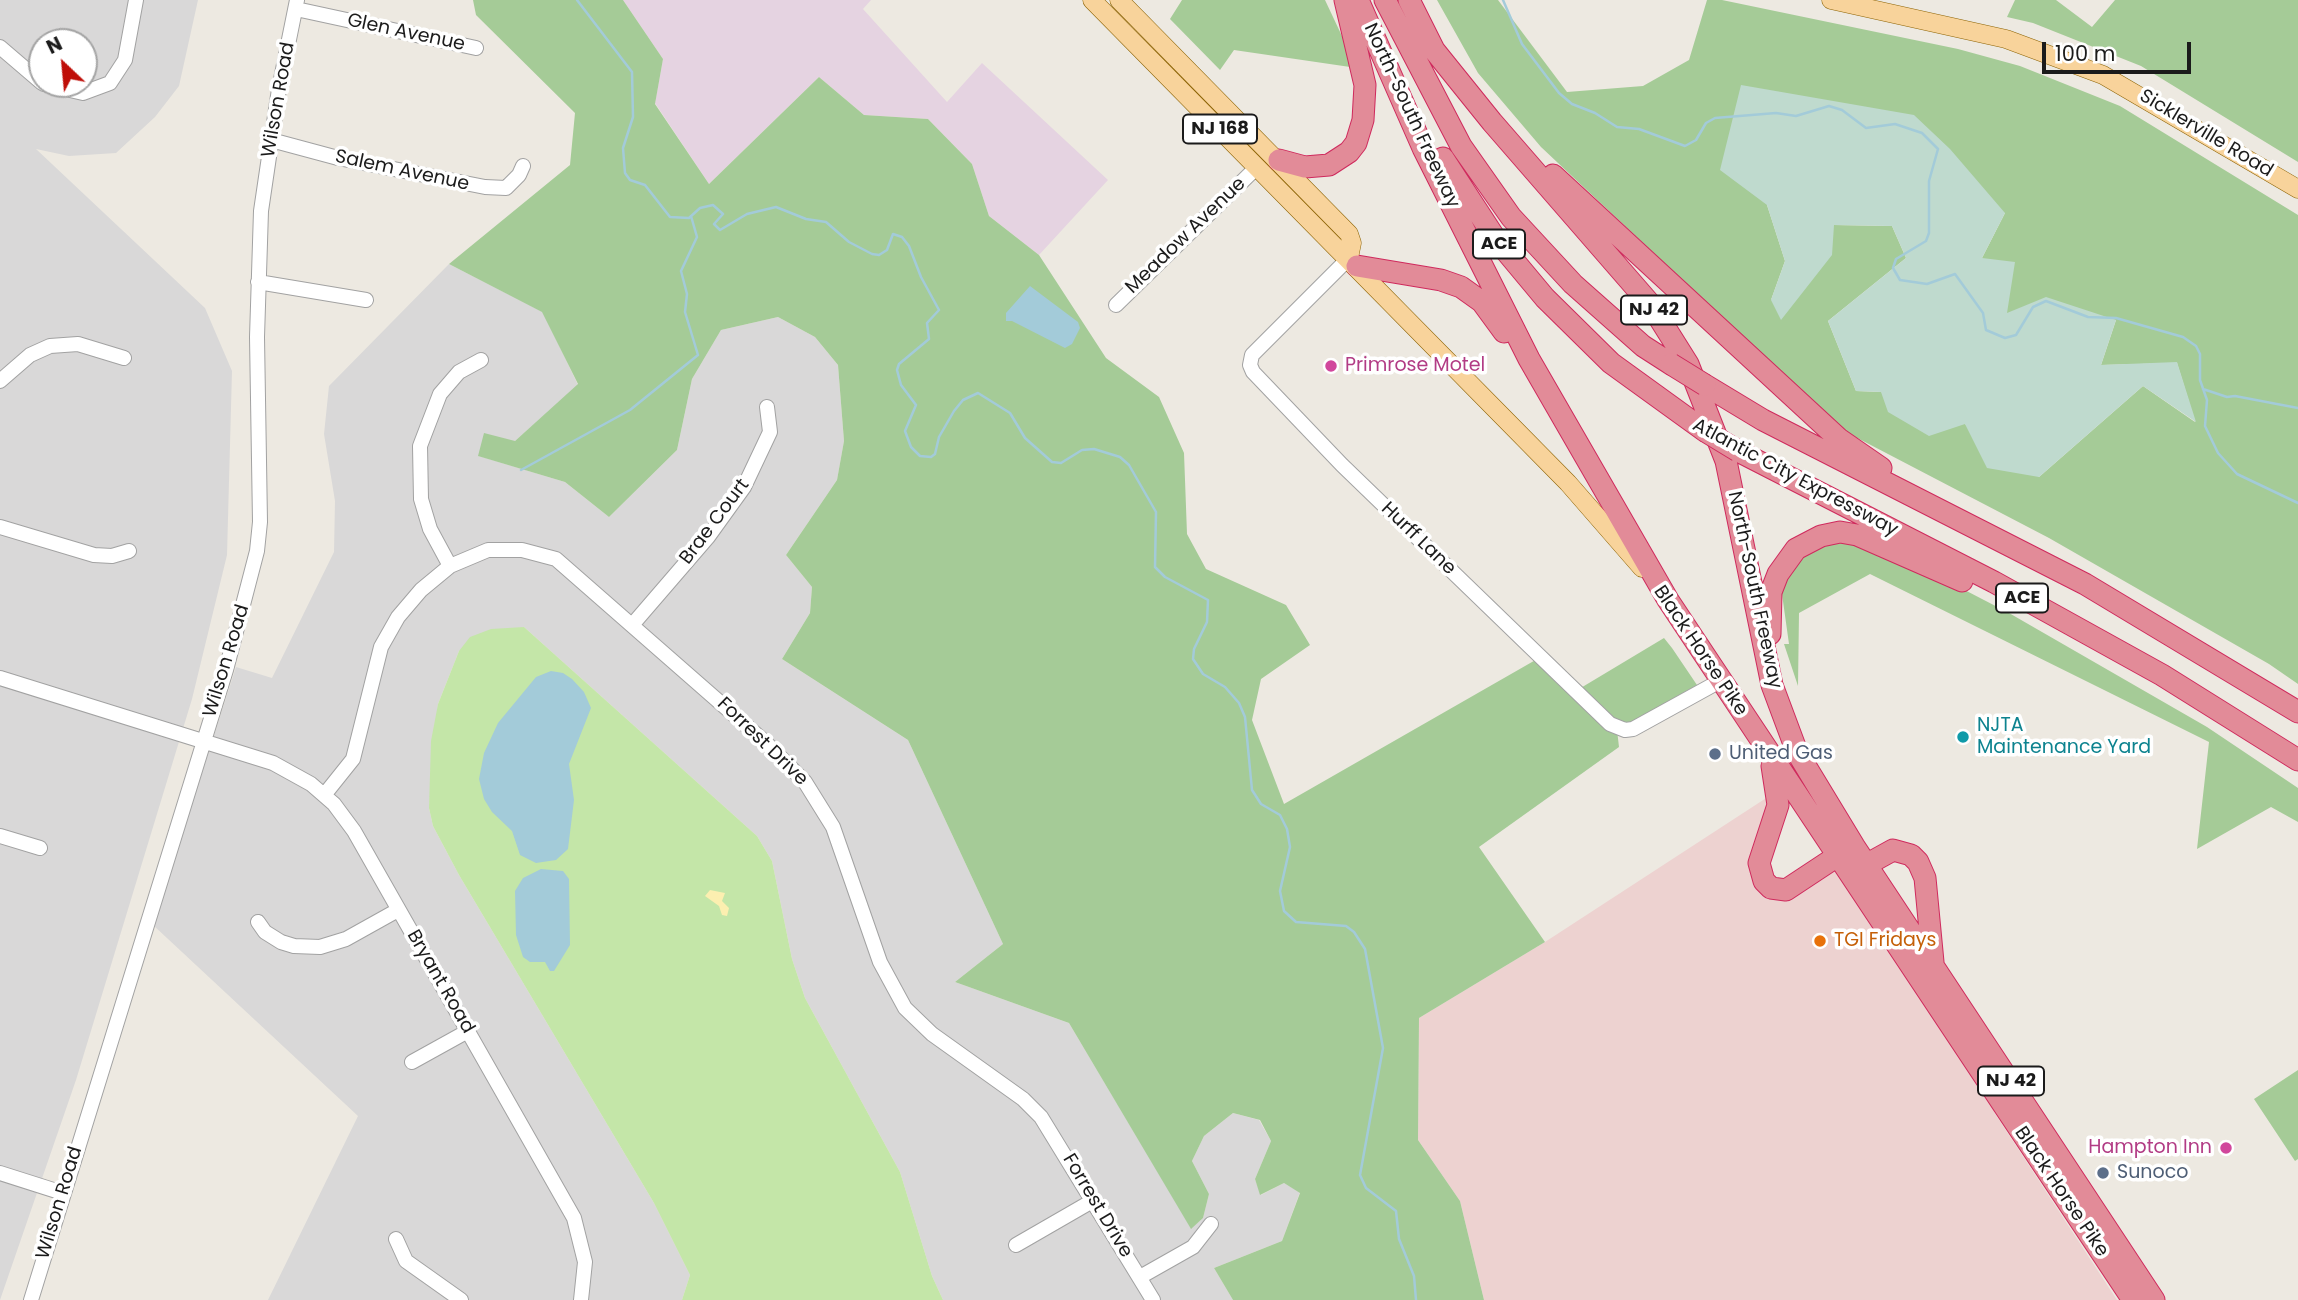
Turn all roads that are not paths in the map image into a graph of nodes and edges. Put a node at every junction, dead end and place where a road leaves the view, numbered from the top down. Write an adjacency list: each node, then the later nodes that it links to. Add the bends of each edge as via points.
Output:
1 (136, 0): 13 (street, via 125,61 110,83)
2 (1092, 0): 9 (main road, Black Horse Pike / NJ 168)
3 (1119, 0): 9 (main road, Black Horse Pike / NJ 168)
4 (1385, 0): 31 (highway, Atlantic City Expressway / ACE, bridge, via 1461,146 1511,217 1573,285 1643,346 1705,385 1763,420)
5 (1409, 0): 15 (highway, North-South Freeway / NJ 42, via 1434,50)
6 (1831, 0): 21 (main road, Sicklerville Road, via 2006,39 2103,75)
7 (1354, 1): 18 (highway, via 1365,85 1356,143 1329,165 1305,167); 30 (highway, North-South Freeway / NJ 42, via 1423,148); 37 (highway, Atlantic City Expressway / ACE, bridge, via 1454,178 1511,259 1593,348 1675,412 1738,451 1994,582)
8 (296, 5): 11 (street, Glen Avenue); 17 (street, Wilson Road)
9 (1129, 22): 14 (main road, Black Horse Pike / NJ 168); 16 (main road, Black Horse Pike / NJ 168)
10 (0, 47): 12 (street)
11 (475, 48)
12 (28, 71)
13 (98, 87)
14 (1241, 122): 16 (main road); 18 (main road, Black Horse Pike / NJ 168)
15 (1492, 122): 31 (highway, via 1839,439); 40 (highway, North-South Freeway / NJ 42, via 1651,305 1688,364 1726,461)
16 (1226, 135): 20 (main road, Black Horse Pike / NJ 168)
17 (271, 140): 19 (street, Salem Avenue, via 485,187 506,188); 23 (street, Wilson Road)
18 (1279, 160): 22 (main road, Black Horse Pike / NJ 168, via 1349,234)
19 (523, 166)
20 (1257, 167): 22 (main road, Black Horse Pike / NJ 168); 25 (street, Meadow Avenue)
21 (2298, 189)
22 (1353, 262): 30 (highway, via 1441,280 1482,302); 35 (main road, Black Horse Pike / NJ 168, via 1567,483); 39 (street, Hurff Lane, via 1252,355 1253,372 1342,465 1610,724 1633,729)
23 (258, 282): 24 (street); 42 (street, Wilson Road, via 257,551)
24 (366, 300)
25 (1115, 304)
26 (124, 358): 28 (street, via 84,345 56,345 30,355)
27 (481, 360): 34 (street, via 459,372 440,394 420,446 423,508)
28 (0, 381)
29 (767, 407): 36 (street, Brae Court, via 770,432 744,486 708,537)
30 (1560, 415): 35 (highway, North-South Freeway / NJ 42)
31 (1965, 523): 41 (highway, Atlantic City Expressway / ACE, via 2085,584)
32 (0, 527): 33 (street, via 94,555)
33 (129, 551)
34 (450, 566): 36 (street, Forrest Drive, via 488,550 545,555 574,572); 45 (street, Forrest Drive, via 421,590 389,632 376,660 353,759)
35 (1668, 600): 39 (highway, Black Horse Pike / NJ 42)
36 (633, 624): 57 (street, Forrest Drive, via 805,782 833,827 880,962 905,1008 932,1034 1041,1116)
37 (2162, 676): 40 (highway, via 1884,546 1840,532 1796,549 1778,574 1770,609); 44 (highway, Atlantic City Expressway / ACE)
38 (0, 678): 42 (street, Bryant Road)
39 (1720, 681): 43 (highway, Black Horse Pike / NJ 42)
40 (1772, 685): 48 (highway, North-South Freeway / NJ 42, via 1797,752)
41 (2298, 712)
42 (203, 741): 45 (street, Bryant Road, via 273,763); 56 (street, Wilson Road)
43 (1769, 754): 48 (highway, Black Horse Pike / NJ 42); 48 (highway, via 1778,806 1759,863 1764,881 1771,888 1786,890)
44 (2298, 760)
45 (325, 794): 50 (street, Bryant Road, via 354,831)
46 (0, 836): 47 (street)
47 (40, 848)
48 (1846, 850): 49 (highway, Black Horse Pike / NJ 42)
49 (1858, 869): 52 (highway, Black Horse Pike / NJ 42); 52 (highway, via 1893,850 1912,855 1918,862 1925,878); 66 (highway, Black Horse Pike / NJ 42)
50 (398, 910): 51 (street, via 346,939 320,947 281,942); 53 (street, Bryant Road)
51 (258, 922)
52 (1933, 964): 67 (highway, Black Horse Pike / NJ 42)
53 (468, 1031): 54 (street); 64 (street, Bryant Road, via 574,1219 585,1262)
54 (412, 1062)
55 (0, 1173): 56 (street)
56 (63, 1193): 62 (street, Wilson Road)
57 (1094, 1200): 60 (street); 61 (street, Forrest Drive)
58 (1211, 1224): 61 (street, via 1193,1247)
59 (396, 1238): 63 (street, via 411,1266)
60 (1016, 1245)
61 (1140, 1277): 65 (street, Forrest Drive)
62 (31, 1300)
63 (461, 1300)
64 (581, 1300)
65 (1153, 1300)
66 (2133, 1300)
67 (2154, 1300)

